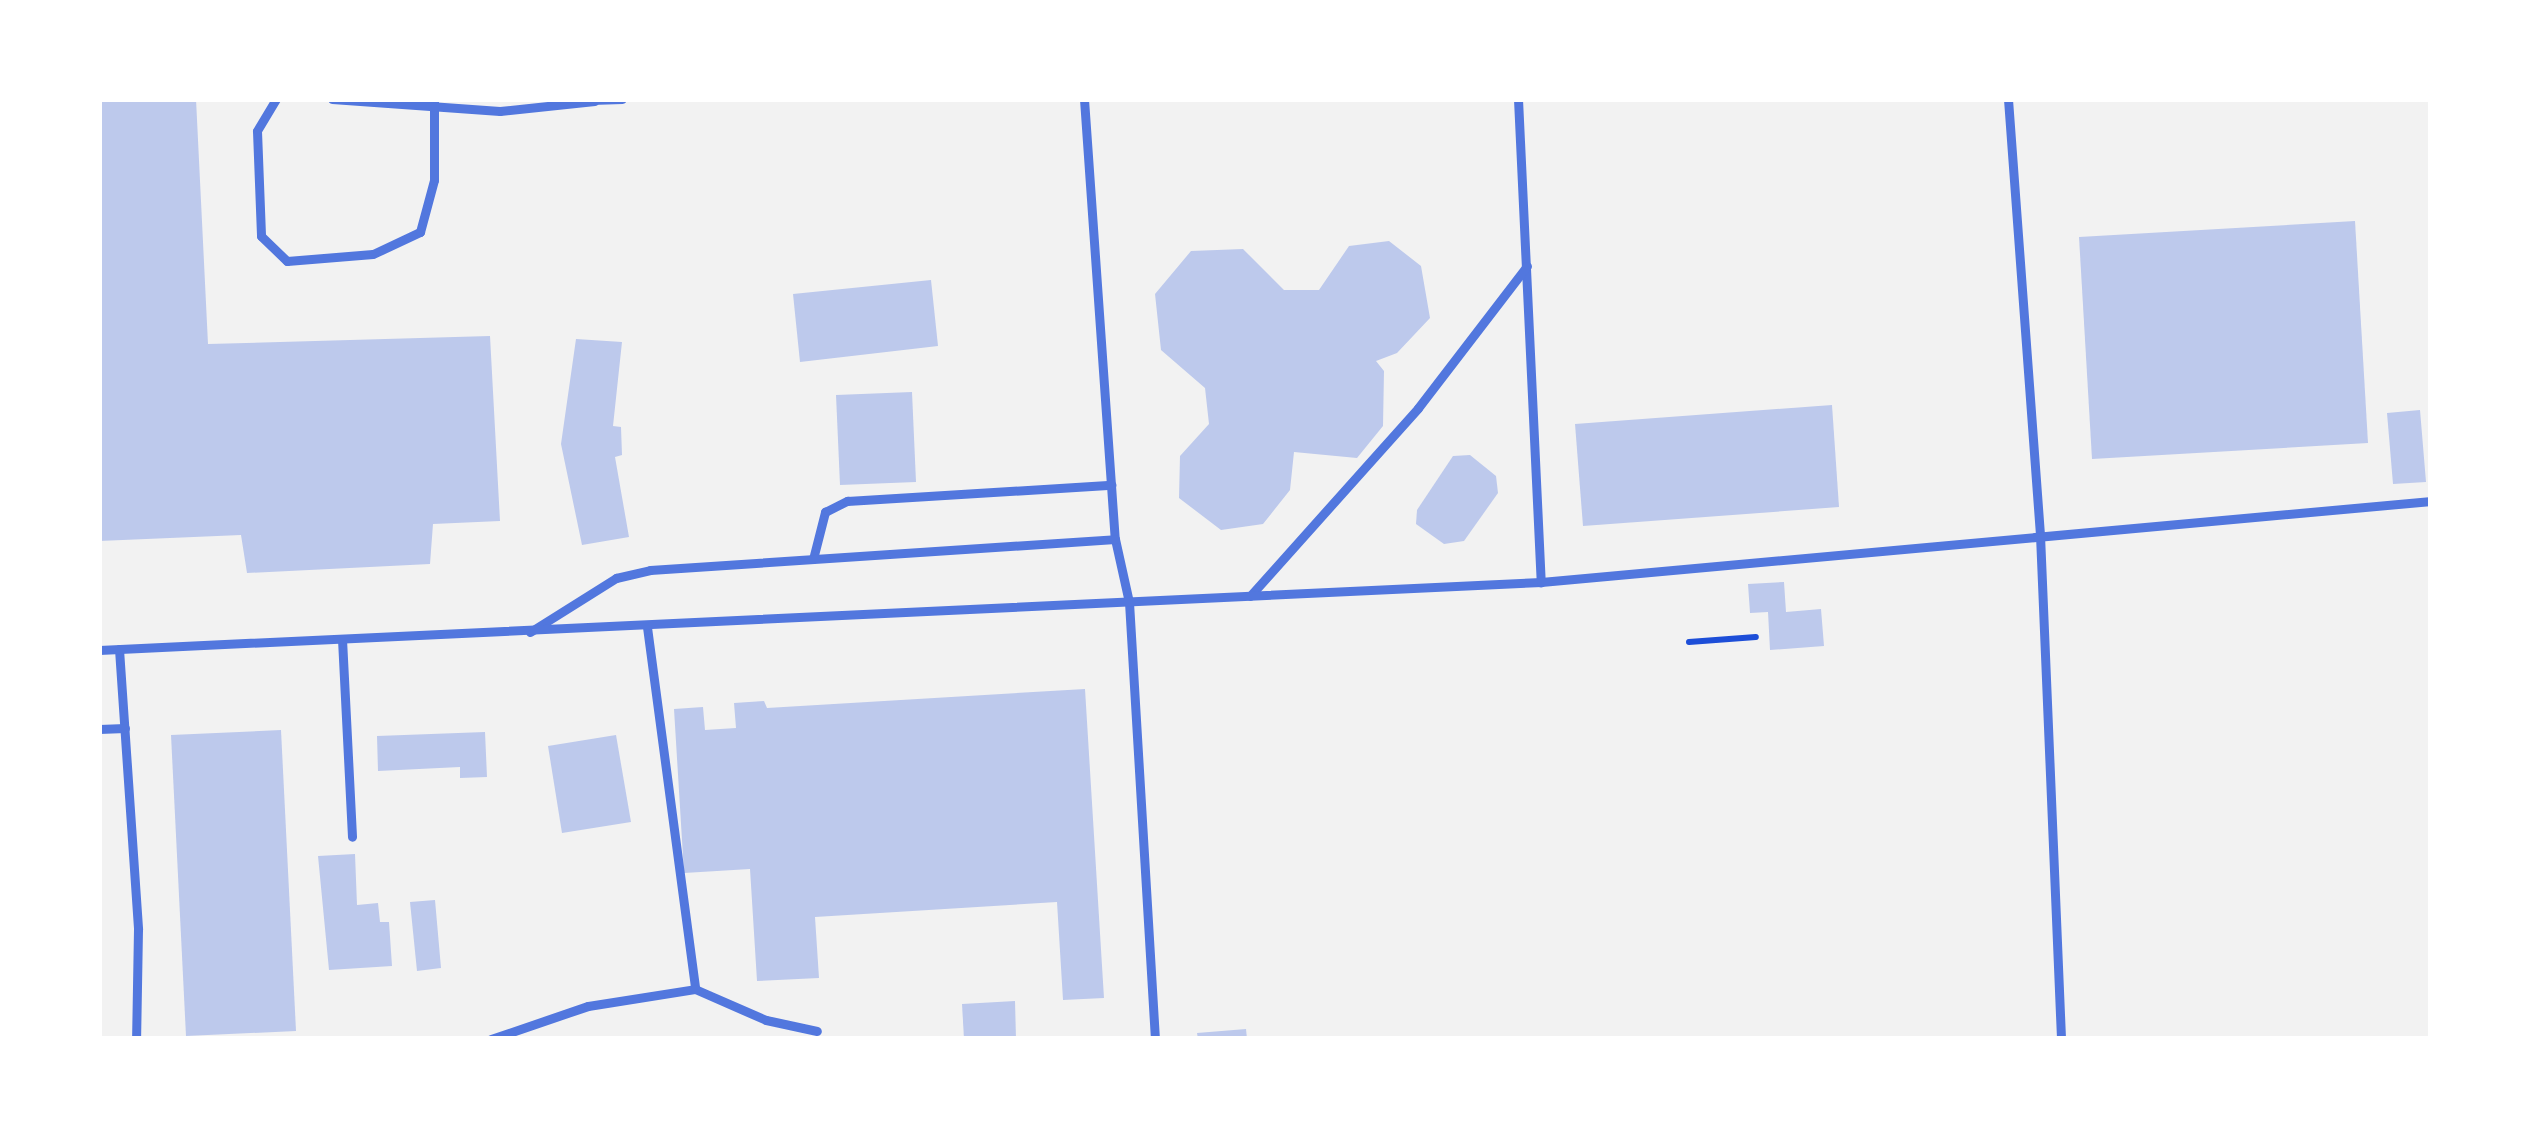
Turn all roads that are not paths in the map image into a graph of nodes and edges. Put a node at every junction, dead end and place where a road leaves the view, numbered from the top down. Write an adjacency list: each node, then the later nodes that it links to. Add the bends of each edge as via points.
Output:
1 (276, 99): 8 (lane, via 257,131 261,236 287,261 373,254 420,232 434,180)
2 (332, 99): 8 (lane)
3 (622, 99): 7 (lane)
4 (1084, 99): 10 (lane)
5 (1518, 99): 9 (lane)
6 (2008, 99): 12 (lane)
7 (590, 100): 8 (lane, via 500,111)
8 (434, 103)
9 (1527, 266): 15 (lane); 16 (lane, via 1418,408)
10 (1112, 485): 13 (lane); 14 (lane, via 848,501 825,512)
11 (2431, 501): 12 (lane)
12 (2040, 535): 15 (lane); 31 (lane)
13 (1115, 539): 14 (lane); 17 (lane)
14 (813, 559): 19 (lane, via 616,578)
15 (1541, 581): 16 (lane)
16 (1250, 596): 17 (lane)
17 (1129, 602): 18 (lane); 30 (lane)
18 (647, 627): 19 (lane); 26 (lane)
19 (525, 634): 20 (lane)
20 (342, 639): 21 (lane); 25 (lane)
21 (119, 649): 22 (lane); 23 (lane)
22 (99, 650)
23 (125, 728): 24 (lane); 28 (lane)
24 (99, 729)
25 (352, 837)
26 (695, 989): 27 (lane, via 766,1021); 29 (lane, via 588,1006)
27 (817, 1031)
28 (136, 1039)
29 (491, 1039)
30 (1155, 1039)
31 (2061, 1039)

